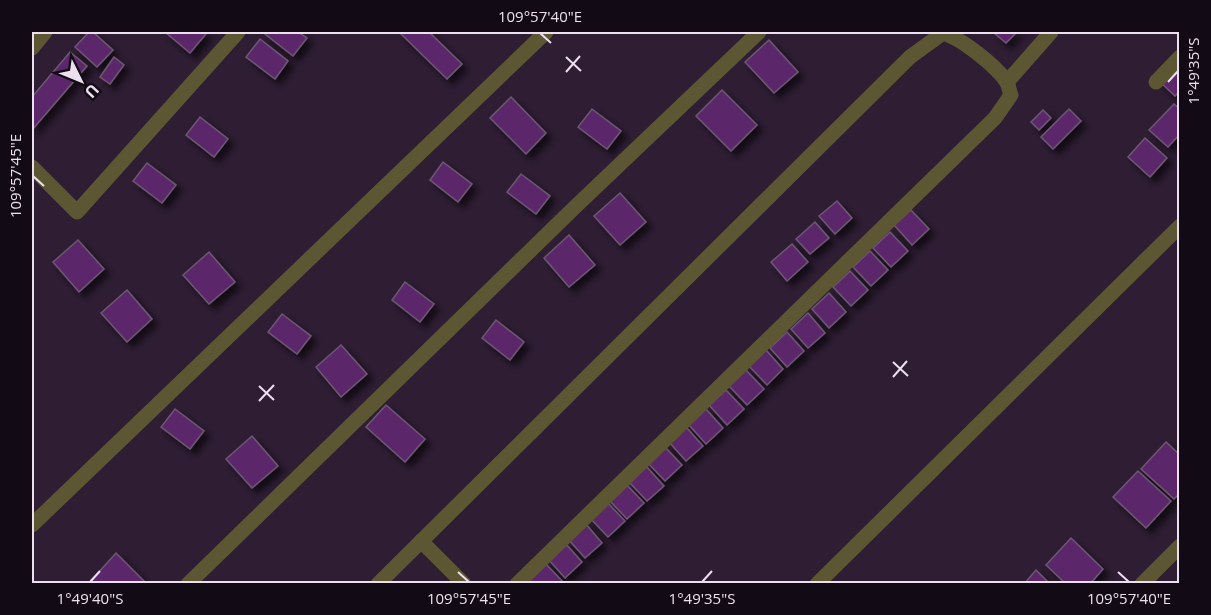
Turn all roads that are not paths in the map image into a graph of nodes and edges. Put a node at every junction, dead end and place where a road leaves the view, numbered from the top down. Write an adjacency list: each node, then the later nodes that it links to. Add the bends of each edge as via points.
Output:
1 (45, 32): 6 (street)
2 (238, 32): 10 (street, via 77,212)
3 (546, 32): 12 (street)
4 (759, 32): 15 (street)
5 (1051, 32): 8 (street)
6 (32, 48)
7 (1179, 57): 9 (street)
8 (1007, 82): 13 (street, via 953,36 943,33 929,41); 18 (street, via 1011,95 995,118)
9 (1156, 82)
10 (32, 167)
11 (1179, 226): 19 (street)
12 (32, 525)
13 (421, 541): 16 (street); 17 (street)
14 (1179, 546): 20 (street)
15 (188, 584)
16 (378, 584)
17 (464, 584)
18 (517, 584)
19 (817, 584)
20 (1142, 584)

